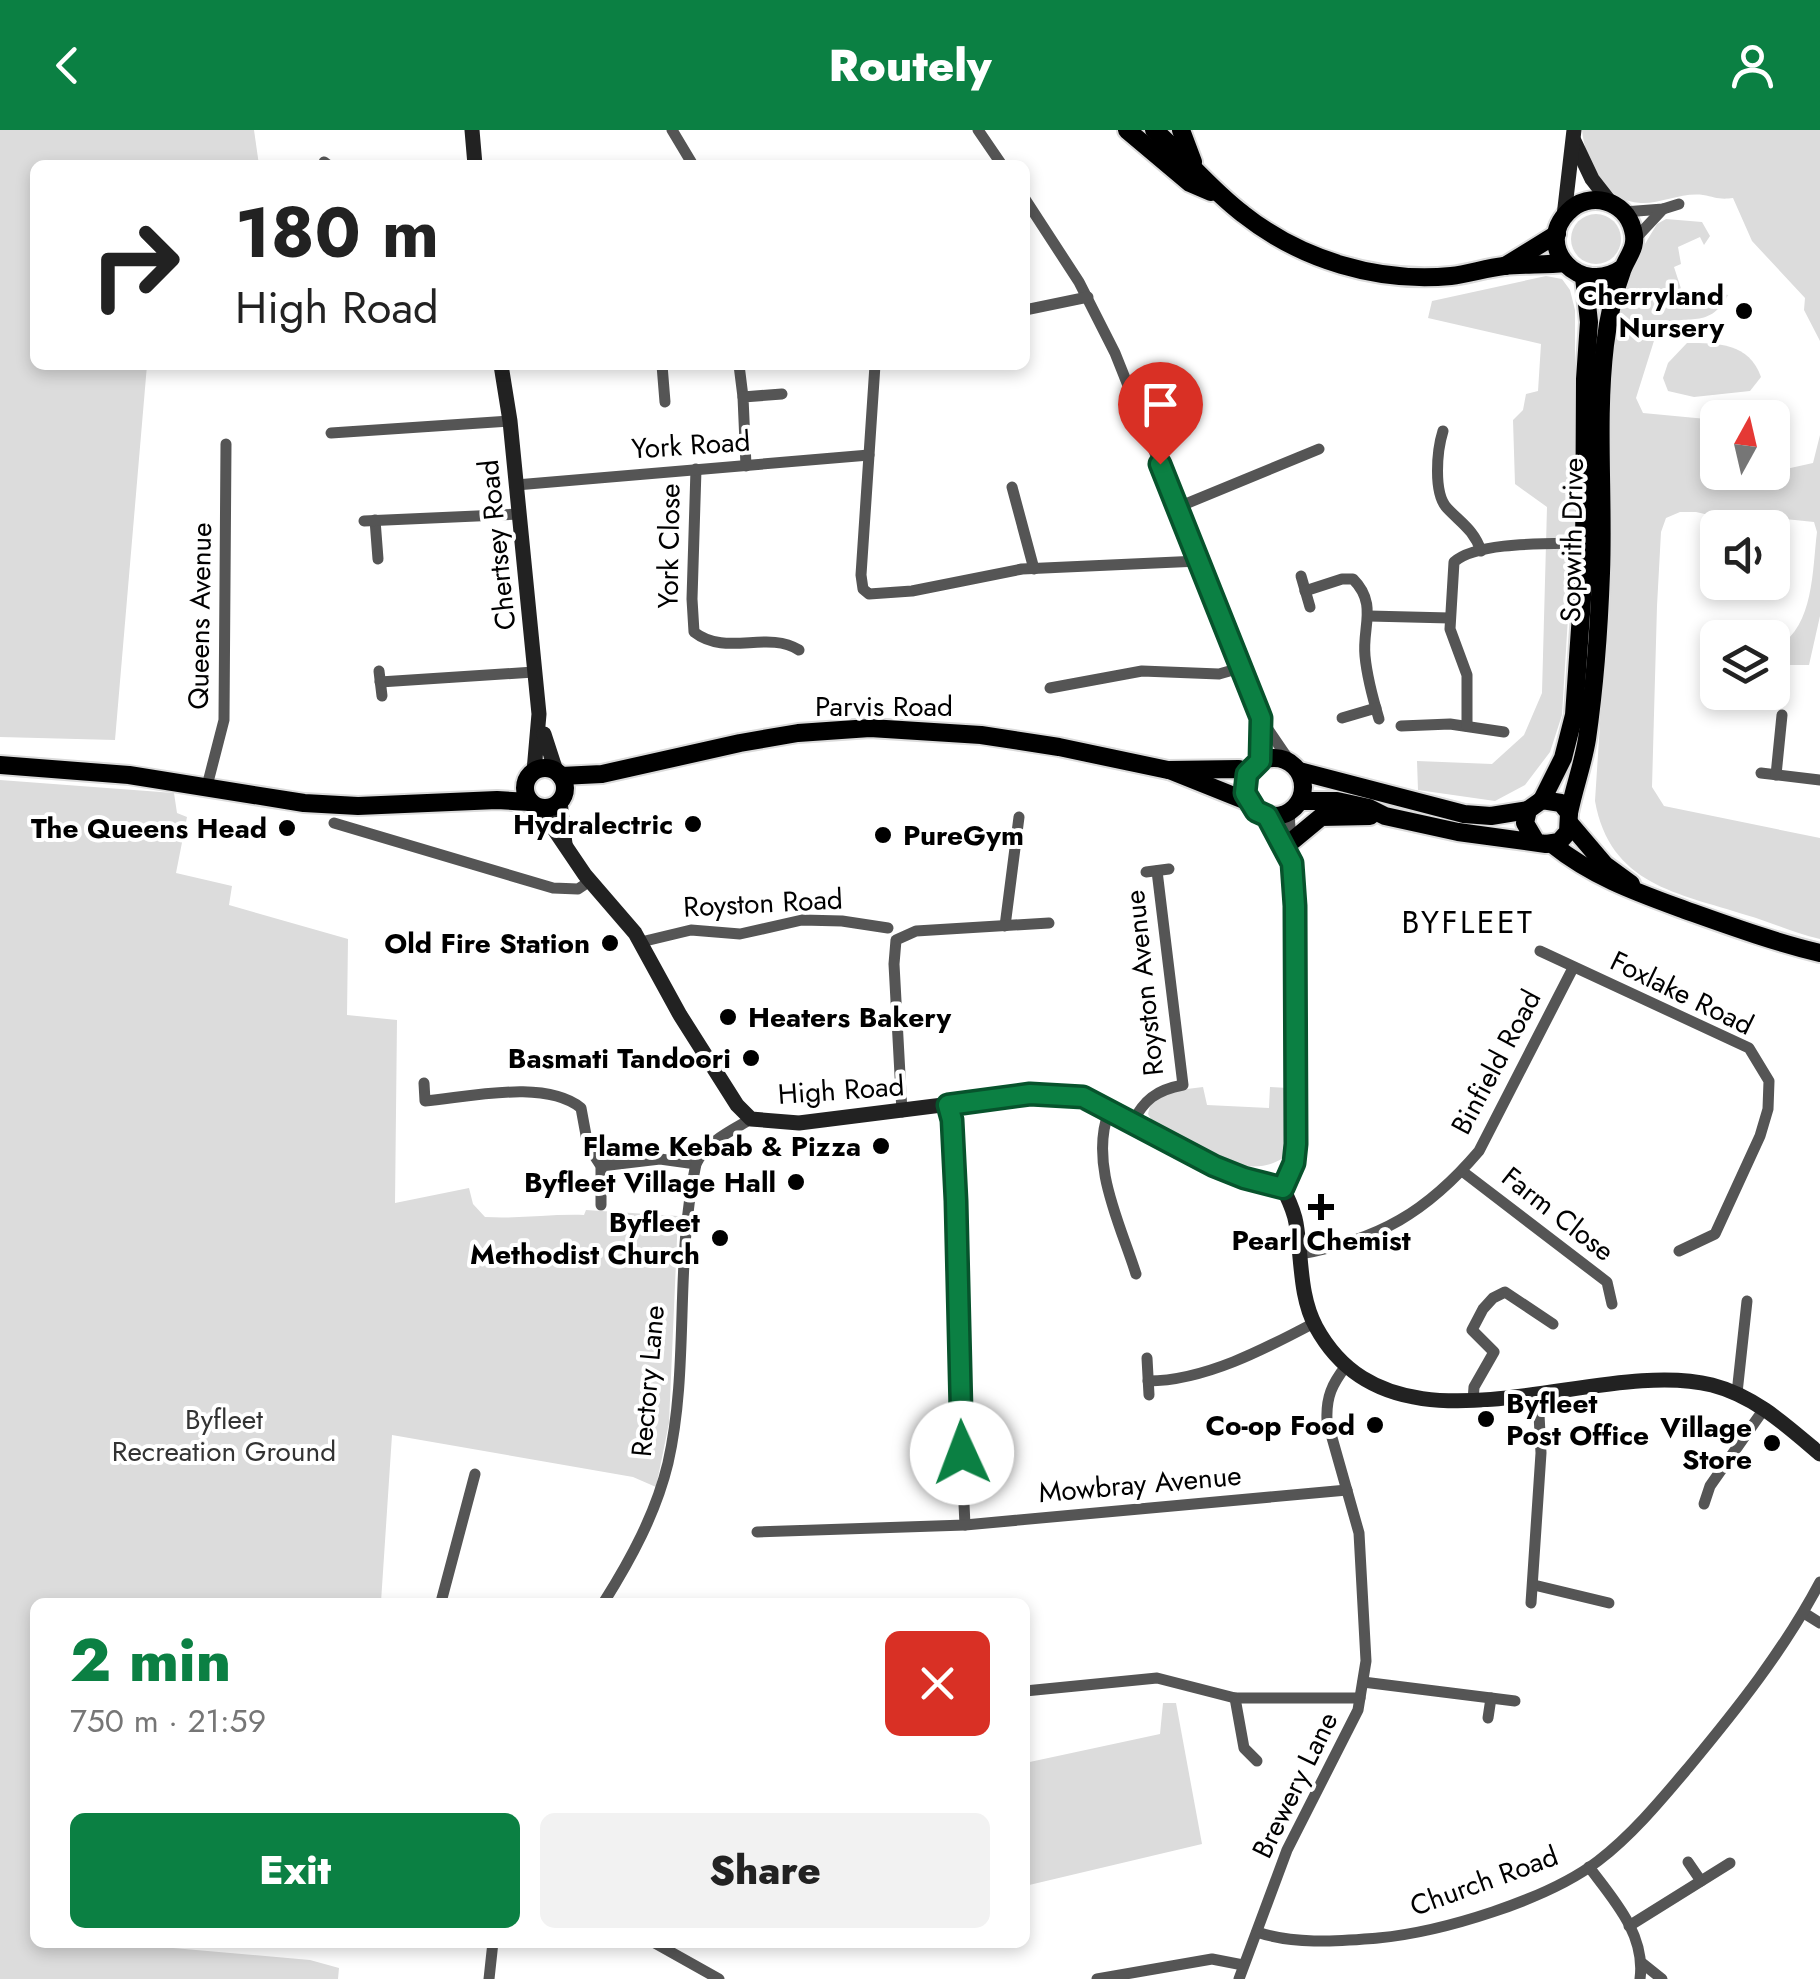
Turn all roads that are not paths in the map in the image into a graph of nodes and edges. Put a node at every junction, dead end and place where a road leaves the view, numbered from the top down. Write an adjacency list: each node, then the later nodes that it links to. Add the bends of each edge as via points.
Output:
1 (472, 130): 9 (street)
2 (672, 130): 10 (street)
3 (978, 130): 11 (street)
4 (1128, 130): 13 (main road, via 1190,183)
5 (1154, 130): 6 (main road); 12 (main road)
6 (1168, 130)
7 (1181, 130): 12 (main road)
8 (1574, 136): 16 (street, via 1592,180); 18 (street)
9 (474, 160)
10 (690, 160)
11 (999, 160)
12 (1204, 179): 13 (main road)
13 (1220, 196): 21 (main road, via 1294,245 1361,270 1426,278)
14 (1679, 204): 17 (street)
15 (1030, 207): 24 (street)
16 (1617, 207): 17 (street); 18 (main road, via 1584,201); 19 (main road, via 1632,224)
17 (1663, 209): 19 (street, Sopwith Drive)
18 (1560, 225): 20 (main road); 21 (main road)
19 (1635, 240): 22 (main road, Sopwith Drive)
20 (1565, 264): 21 (main road); 23 (main road)
21 (1504, 266)
22 (1622, 268): 23 (main road, via 1604,278); 83 (main road, Sopwith Drive, via 1604,360 1596,664)
23 (1584, 276): 45 (main road, Sopwith Drive)
24 (1088, 297): 25 (street); 43 (street)
25 (1030, 309)
26 (502, 370): 34 (street, Chertsey Road)
27 (662, 370): 32 (street)
28 (740, 370): 31 (street)
29 (875, 370): 38 (street)
30 (782, 394): 31 (street)
31 (743, 397): 39 (street)
32 (665, 402)
33 (344, 418): 34 (street, via 338,433)
34 (510, 421): 41 (street, Chertsey Road)
35 (1443, 431): 46 (street, via 1440,496)
36 (226, 444): 75 (street, Queens Avenue, via 224,720)
37 (1318, 449): 43 (street)
38 (869, 455): 39 (street, York Road); 49 (street, via 861,575 869,594)
39 (746, 466): 40 (street, York Road)
40 (696, 470): 41 (street, York Road); 55 (street, York Close, via 694,632 728,645 774,642)
41 (516, 485): 44 (street, Chertsey Road)
42 (1012, 486): 49 (street)
43 (1178, 507): 48 (street)
44 (520, 514): 47 (street, via 370,520); 57 (street, Chertsey Road)
45 (1584, 543): 46 (street); 78 (main road, Sopwith Drive, via 1571,730 1557,774)
46 (1481, 551): 54 (street, via 1454,562)
47 (378, 560)
48 (1199, 561): 49 (street); 56 (street)
49 (1034, 568)
50 (1301, 576): 51 (street)
51 (1305, 591): 52 (street); 53 (street, via 1354,579)
52 (1310, 607)
53 (1370, 616): 54 (street); 62 (street, via 1364,653 1378,714)
54 (1450, 618): 65 (street, via 1467,676)
55 (800, 650)
56 (1240, 668): 59 (street, via 1219,674 1142,671); 61 (street)
57 (534, 672): 58 (street); 63 (street, Chertsey Road)
58 (380, 683)
59 (1050, 688)
60 (1782, 715): 72 (street)
61 (1261, 718): 68 (street); 69 (street)
62 (1342, 718)
63 (540, 721): 74 (street, Chertsey Road); 76 (street, Chertsey Road)
64 (1401, 726): 65 (street)
65 (1468, 726): 66 (street)
66 (1504, 732)
67 (0, 765): 75 (main road)
68 (1254, 767): 69 (main road, via 1281,758); 70 (main road, Parvis Road); 77 (main road, via 1245,793)
69 (1295, 767): 78 (main road, via 1464,814 1491,816); 79 (main road, via 1303,781)
70 (1168, 770): 74 (main road, Parvis Road, via 982,735 870,728 740,743); 77 (main road, Parvis Road)
71 (1761, 773): 72 (street)
72 (1776, 775): 73 (street)
73 (1820, 780)
74 (560, 785): 76 (main road, via 545,768); 76 (main road, via 550,808); 87 (street, High Road)
75 (208, 786): 76 (main road, via 358,806 482,801)
76 (532, 791): 87 (street, High Road)
77 (1249, 802): 80 (main road)
78 (1535, 805): 83 (main road, via 1555,800); 86 (main road, via 1525,823)
79 (1294, 806): 80 (main road); 81 (main road, via 1337,801); 85 (street)
80 (1267, 816): 88 (street)
81 (1385, 816): 85 (main road, via 1321,818); 86 (main road)
82 (1019, 817): 93 (street)
83 (1570, 819): 86 (main road, via 1564,838); 91 (main road, via 1605,865)
84 (334, 823): 90 (street, via 552,888 578,889)
85 (1292, 840): 88 (street)
86 (1543, 842): 91 (main road, via 1600,878)
87 (566, 848): 90 (street, High Road)
88 (1292, 863): 108 (street, via 1296,1144)
89 (1157, 871): 104 (street, Royston Avenue, via 1182,1084 1154,1094)
90 (590, 881): 95 (street, High Road)
91 (1648, 896): 97 (main road)
92 (1049, 923): 93 (street)
93 (1004, 926): 102 (street, via 916,931 896,940)
94 (888, 928): 95 (street, Royston Road, via 802,920 740,934 690,930)
95 (641, 942): 103 (street, High Road)
96 (1540, 951): 98 (street, Foxlake Road)
97 (1820, 953)
98 (1573, 968): 107 (street, Binfield Road); 111 (street, Foxlake Road, via 1749,1048 1769,1080 1760,1136 1714,1234)
99 (424, 1083): 106 (street, via 425,1100 542,1091 572,1100 582,1108 588,1146)
100 (948, 1105): 101 (street, High Road, via 1066,1094); 102 (street, High Road); 131 (street)
101 (1109, 1111): 104 (street, High Road); 113 (street, via 1101,1161)
102 (902, 1112): 103 (street, High Road, via 800,1123)
103 (751, 1119): 105 (street, via 703,1151)
104 (1132, 1123): 108 (street, High Road, via 1214,1166)
105 (696, 1164): 106 (street, via 660,1159); 136 (street, Rectory Lane, via 667,1466 642,1533)
106 (601, 1166): 109 (street)
107 (1462, 1172): 112 (street, Binfield Road, via 1388,1228); 116 (street, Farm Close, via 1607,1282)
108 (1283, 1188): 112 (street)
109 (601, 1205)
110 (1144, 1250): 113 (street)
111 (1678, 1251)
112 (1300, 1254): 117 (street)
113 (1130, 1255): 114 (street)
114 (1136, 1274)
115 (1747, 1302): 122 (street)
116 (1612, 1304)
117 (1314, 1323): 120 (street); 121 (street, via 1219,1364)
118 (1552, 1324): 125 (street, via 1505,1292 1494,1298 1472,1330 1494,1352)
119 (1147, 1358): 121 (street)
120 (1346, 1366): 125 (street, via 1408,1394); 129 (street, Brewery Lane, via 1326,1404)
121 (1148, 1381): 124 (street)
122 (1737, 1393): 123 (street, via 1660,1378); 126 (street)
123 (1538, 1395): 125 (street); 134 (street)
124 (1149, 1396)
125 (1473, 1401)
126 (1764, 1409): 127 (street); 130 (street)
127 (1820, 1454)
128 (475, 1474): 135 (street)
129 (1347, 1490): 131 (street, Mowbray Avenue); 141 (street, Brewery Lane, via 1359,1533)
130 (1704, 1504)
131 (964, 1525): 132 (street, Mowbray Avenue)
132 (757, 1532)
133 (1820, 1582): 139 (street, Church Road)
134 (1534, 1584): 137 (street); 138 (street)
135 (443, 1598)
136 (606, 1598)
137 (1531, 1602)
138 (1609, 1603)
139 (1804, 1613): 140 (street); 151 (street, Church Road, via 1670,1789)
140 (1820, 1623)
141 (1363, 1682): 144 (street, Brewery Lane); 145 (street)
142 (1030, 1691): 143 (street, via 1157,1678)
143 (1235, 1698): 144 (street); 148 (street, via 1244,1748)
144 (1360, 1698): 154 (street, Brewery Lane)
145 (1491, 1698): 146 (street); 147 (street)
146 (1515, 1701)
147 (1488, 1718)
148 (1257, 1761)
149 (1688, 1862): 152 (street)
150 (1730, 1863): 152 (street)
151 (1589, 1867): 153 (street); 154 (street, Church Road, via 1512,1904 1409,1935 1282,1940)
152 (1701, 1881): 153 (street)
153 (1629, 1926): 157 (street)
154 (1257, 1932): 158 (street)
155 (493, 1948): 159 (street)
156 (665, 1948): 160 (street)
157 (1642, 1963): 163 (street); 164 (street)
158 (1242, 1965): 161 (street, via 1212,1959); 162 (street)
159 (490, 1979)
160 (719, 1979)
161 (1098, 1979)
162 (1239, 1979)
163 (1640, 1979)
164 (1662, 1979)

